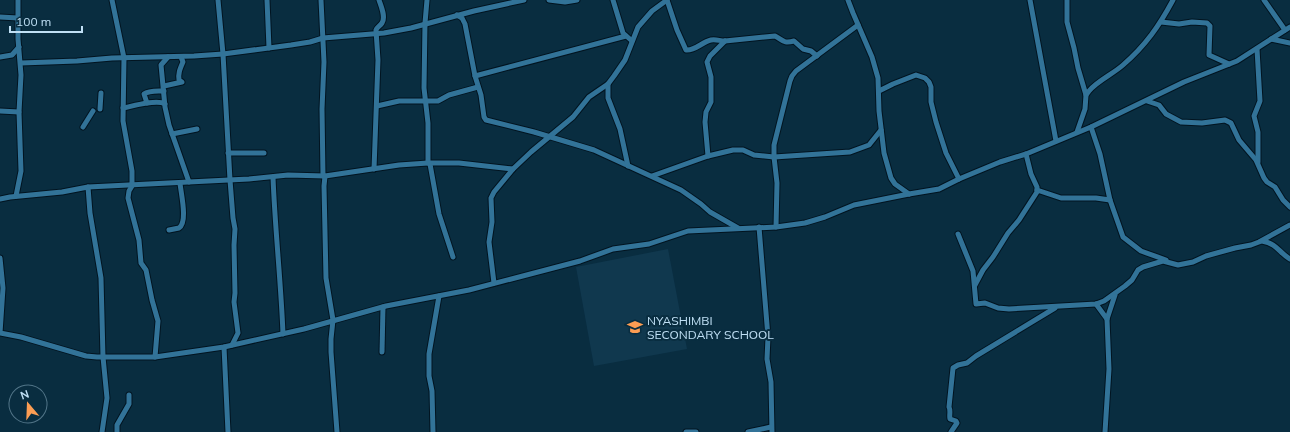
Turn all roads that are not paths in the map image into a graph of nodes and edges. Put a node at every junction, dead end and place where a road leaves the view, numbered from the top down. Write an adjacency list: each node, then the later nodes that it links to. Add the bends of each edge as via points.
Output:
1 (18, 0): 21 (street)
2 (112, 0): 41 (street)
3 (218, 0): 36 (street)
4 (267, 0): 34 (street)
5 (321, 0): 28 (street)
6 (379, 0): 26 (street, via 383,21)
7 (427, 0): 23 (street)
8 (524, 0): 18 (street)
9 (549, 0): 10 (street)
10 (577, 0)
11 (613, 0): 27 (street)
12 (667, 0): 30 (street, via 645,18); 31 (street, via 686,50 712,40)
13 (848, 0): 24 (street)
14 (1030, 0): 68 (street)
15 (1067, 0): 50 (street, via 1067,22)
16 (1173, 0): 22 (street)
17 (1264, 0): 25 (street)
18 (500, 3): 19 (street)
19 (457, 15): 23 (street); 44 (street, via 466,24)
20 (0, 17): 21 (street)
21 (18, 18): 33 (street)
22 (1161, 22): 43 (street, via 1209,24 1209,55); 50 (street, via 1135,54 1110,76 1090,89)
23 (425, 23): 26 (street); 52 (street)
24 (858, 25): 38 (street); 48 (street, via 872,57)
25 (1288, 28): 29 (street)
26 (376, 33): 28 (street); 55 (street)
27 (626, 36): 30 (street); 44 (street)
28 (323, 38): 34 (street); 79 (street)
29 (1271, 39): 32 (street); 35 (street)
30 (632, 41): 45 (street, via 625,60)
31 (725, 41): 38 (street, via 775,36 781,41 794,41); 72 (street, via 707,62 711,89 705,122)
32 (1290, 43)
33 (19, 47): 39 (street, via 12,55); 42 (street)
34 (269, 48): 36 (street)
35 (1257, 49): 43 (street); 75 (street, via 1260,101 1254,116 1258,132)
36 (223, 54): 40 (street); 69 (street)
37 (168, 56): 40 (street); 41 (street); 47 (street, via 161,65)
38 (817, 56): 73 (street, via 792,76 774,145)
39 (0, 57)
40 (181, 57): 47 (street, via 183,62 179,70 179,80 182,82)
41 (124, 58): 42 (street); 56 (street)
42 (21, 63): 60 (street)
43 (1229, 64): 51 (street, via 1184,82)
44 (476, 76): 46 (street)
45 (608, 84): 67 (street, via 589,96 573,117); 76 (street, via 608,98 620,128)
46 (478, 87): 52 (street, via 449,95 438,101); 67 (street, via 486,120)
47 (164, 88): 53 (street, via 145,93); 54 (street)
48 (879, 91): 64 (street); 82 (street, via 916,75 929,82 936,122 946,153)
49 (101, 93): 57 (street)
50 (1086, 95): 65 (street, via 1085,108)
51 (1147, 101): 62 (street); 75 (street, via 1159,105 1166,114 1181,122 1229,122)
52 (425, 102): 55 (street, via 399,101); 74 (street)
53 (147, 103): 54 (street); 56 (street)
54 (165, 104): 66 (street)
55 (377, 106): 77 (street)
56 (123, 108): 86 (street)
57 (100, 109)
58 (0, 111): 60 (street)
59 (93, 111): 61 (street)
60 (19, 112): 90 (street, via 21,171)
61 (83, 127)
62 (1091, 127): 65 (street); 92 (street)
63 (197, 129): 66 (street)
64 (881, 130): 73 (street, via 868,145 850,152); 89 (street, via 891,178)
65 (1077, 132): 68 (street)
66 (172, 134): 84 (street)
67 (549, 136): 76 (street, via 594,150); 78 (street)
68 (1056, 141): 71 (street)
69 (228, 153): 70 (street); 83 (street)
70 (264, 153)
71 (1026, 154): 82 (street); 88 (street)
72 (708, 156): 73 (street, via 741,150 754,155); 80 (street)
73 (774, 157): 96 (street, via 777,183)
74 (429, 163): 77 (street); 78 (street, via 459,163); 101 (street, via 439,214)
75 (1258, 164): 93 (street, via 1264,178 1275,187)
76 (628, 166): 80 (street)
77 (374, 169): 79 (street)
78 (513, 169): 105 (street, via 491,198 492,222 489,242)
79 (324, 176): 81 (street); 113 (street, via 326,278)
80 (652, 176): 97 (street, via 686,193)
81 (273, 177): 83 (street); 114 (street)
82 (959, 179): 89 (street, via 940,189)
83 (230, 180): 84 (street); 115 (street, via 235,229 234,302 238,330)
84 (189, 182): 85 (street)
85 (180, 183): 86 (street); 98 (street, via 183,223 179,228)
86 (132, 186): 87 (street); 119 (street, via 128,198 141,263 146,270 158,321)
87 (88, 187): 90 (street); 118 (street, via 101,278)
88 (1037, 190): 92 (street, via 1061,198); 106 (street, via 1020,220 982,270)
89 (909, 194): 96 (street, via 854,205 814,221)
90 (16, 196): 91 (street)
91 (0, 199)
92 (1110, 200): 104 (street, via 1123,237 1141,251)
93 (1290, 207)
94 (1290, 225): 100 (street)
95 (759, 227): 96 (street); 97 (street); 121 (street, via 768,337 767,359 771,382)
96 (776, 227)
97 (738, 229): 105 (street, via 688,231 649,244 613,249 580,261)
98 (169, 230)
99 (958, 234): 106 (street, via 973,271)
100 (1262, 241): 103 (street, via 1274,244); 104 (street)
101 (453, 257)
102 (0, 258): 118 (street, via 3,288 0,333 86,356)
103 (1290, 259)
104 (1180, 264): 107 (street, via 1164,261 1143,267)
105 (494, 283): 108 (street)
106 (974, 287): 111 (street, via 976,304 985,303 1009,309)
107 (1115, 294): 109 (street); 112 (street)
108 (439, 296): 110 (street); 126 (street, via 429,376)
109 (1096, 304): 111 (street); 112 (street)
110 (383, 307): 113 (street); 117 (street)
111 (1057, 307): 130 (street, via 967,363 953,368 949,407 950,419 957,423)
112 (1107, 319): 131 (street, via 1109,369)
113 (334, 320): 114 (street); 125 (street, via 331,352)
114 (283, 334): 115 (street)
115 (232, 345): 116 (street)
116 (224, 347): 119 (street); 124 (street)
117 (382, 352)
118 (103, 357): 119 (street); 122 (street, via 107,402)
119 (155, 357)
120 (130, 395): 123 (street, via 129,404 117,425)
121 (771, 429): 129 (street)
122 (102, 432)
123 (117, 432)
124 (228, 432)
125 (337, 432)
126 (433, 432)
127 (686, 432): 128 (street)
128 (696, 432)
129 (748, 432)
130 (950, 432)
131 (1105, 432)

